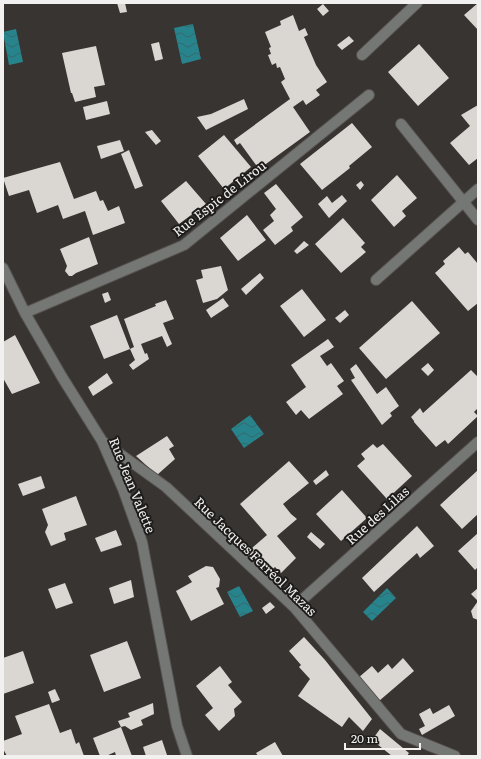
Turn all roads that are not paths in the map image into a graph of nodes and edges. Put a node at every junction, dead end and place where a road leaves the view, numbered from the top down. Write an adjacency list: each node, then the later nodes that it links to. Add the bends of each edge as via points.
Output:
1 (418, 3): 2 (street)
2 (362, 55)
3 (369, 95): 10 (street, Rue Espic de Lirou, via 184,245)
4 (400, 124): 6 (street)
5 (478, 189): 6 (street)
6 (463, 203): 7 (street); 9 (street)
7 (478, 220)
8 (3, 268): 10 (street, Rue Jean Valette)
9 (376, 280)
10 (25, 313): 11 (street, Rue Jean Valette)
11 (102, 441): 13 (street, Rue Jacques Ferréol Mazas, via 166,487); 14 (street, Rue Jean Valette, via 142,542 177,726)
12 (478, 442): 13 (street, Rue des Lilas)
13 (294, 608): 15 (street, Rue Jacques Ferréol Mazas, via 401,734)
14 (187, 756)
15 (455, 756)

